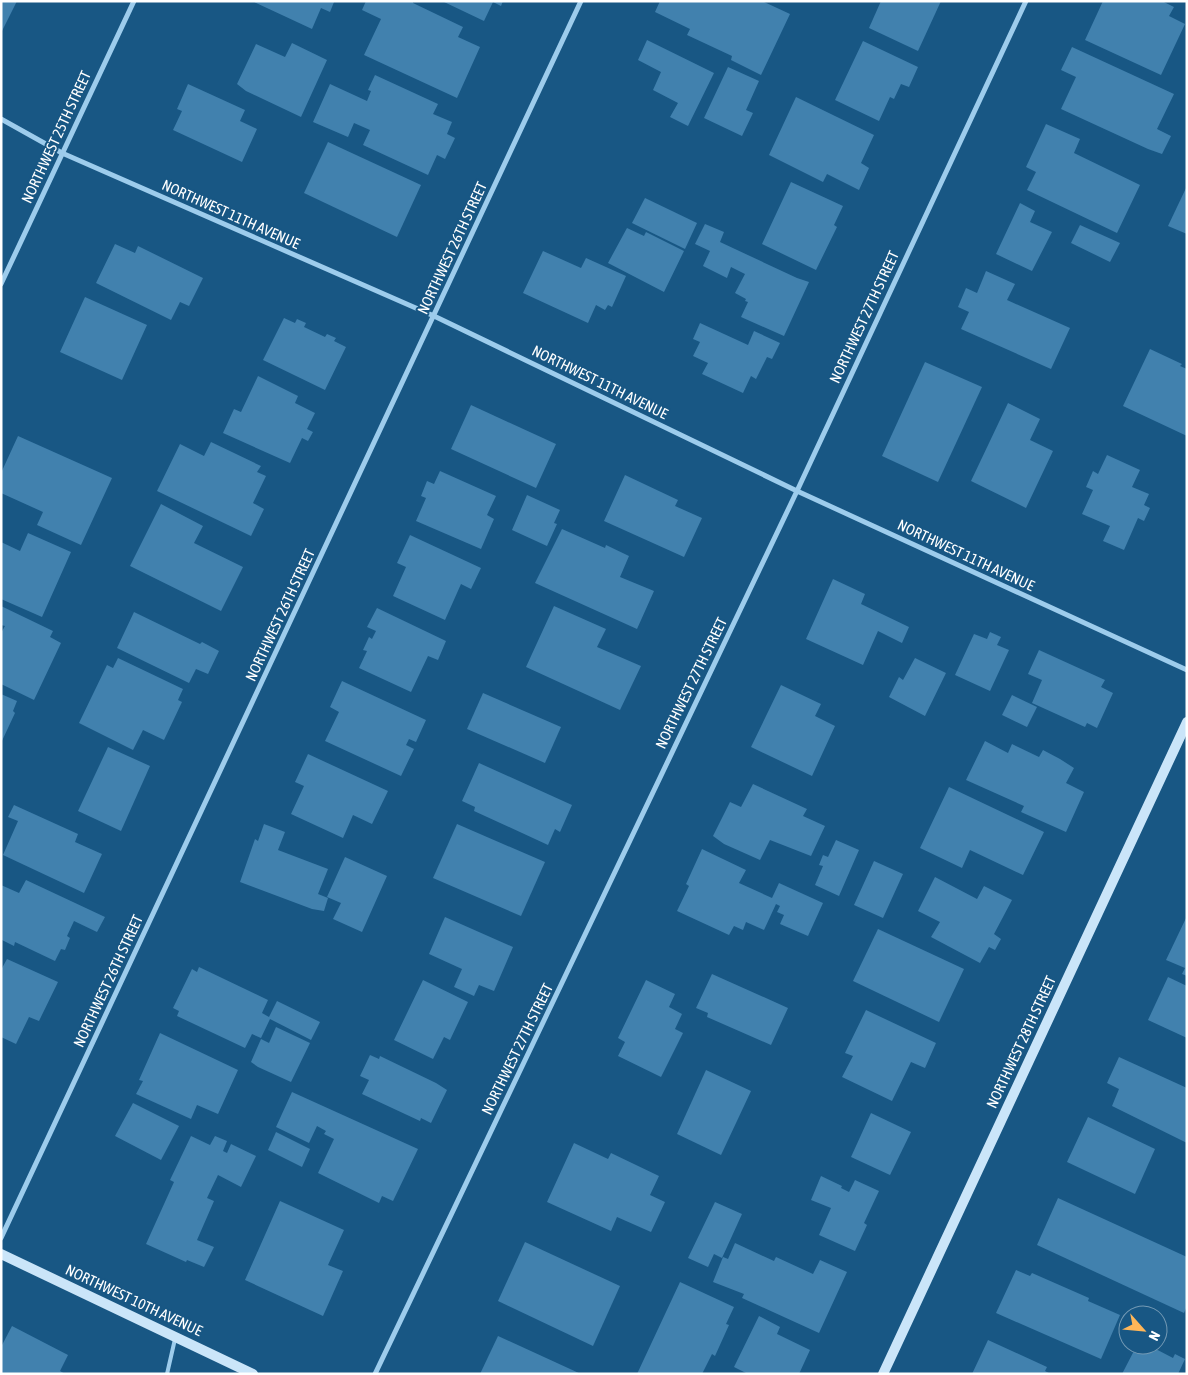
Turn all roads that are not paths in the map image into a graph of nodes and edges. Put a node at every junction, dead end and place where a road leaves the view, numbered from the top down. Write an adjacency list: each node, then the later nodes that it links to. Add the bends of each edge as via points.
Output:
1 (134, 1): 5 (street, NORTHWEST 25TH STREET)
2 (581, 1): 7 (street, NORTHWEST 26TH STREET)
3 (1026, 1): 8 (street, NORTHWEST 27TH STREET)
4 (1, 119): 5 (street, NORTHWEST 11TH AVENUE)
5 (62, 153): 6 (street, NORTHWEST 25TH STREET); 7 (street, NORTHWEST 11TH AVENUE)
6 (1, 284)
7 (434, 316): 8 (street, NORTHWEST 11TH AVENUE); 11 (street, NORTHWEST 26TH STREET)
8 (797, 491): 9 (street, NORTHWEST 11TH AVENUE); 16 (street, NORTHWEST 27TH STREET)
9 (1187, 670)
10 (1187, 722): 17 (street, NORTHWEST 28TH STREET)
11 (1, 1238)
12 (1, 1254): 13 (street, NORTHWEST 10TH AVENUE)
13 (176, 1337): 14 (lane); 15 (street, NORTHWEST 10TH AVENUE)
14 (167, 1374)
15 (253, 1374)
16 (375, 1374)
17 (882, 1374)

